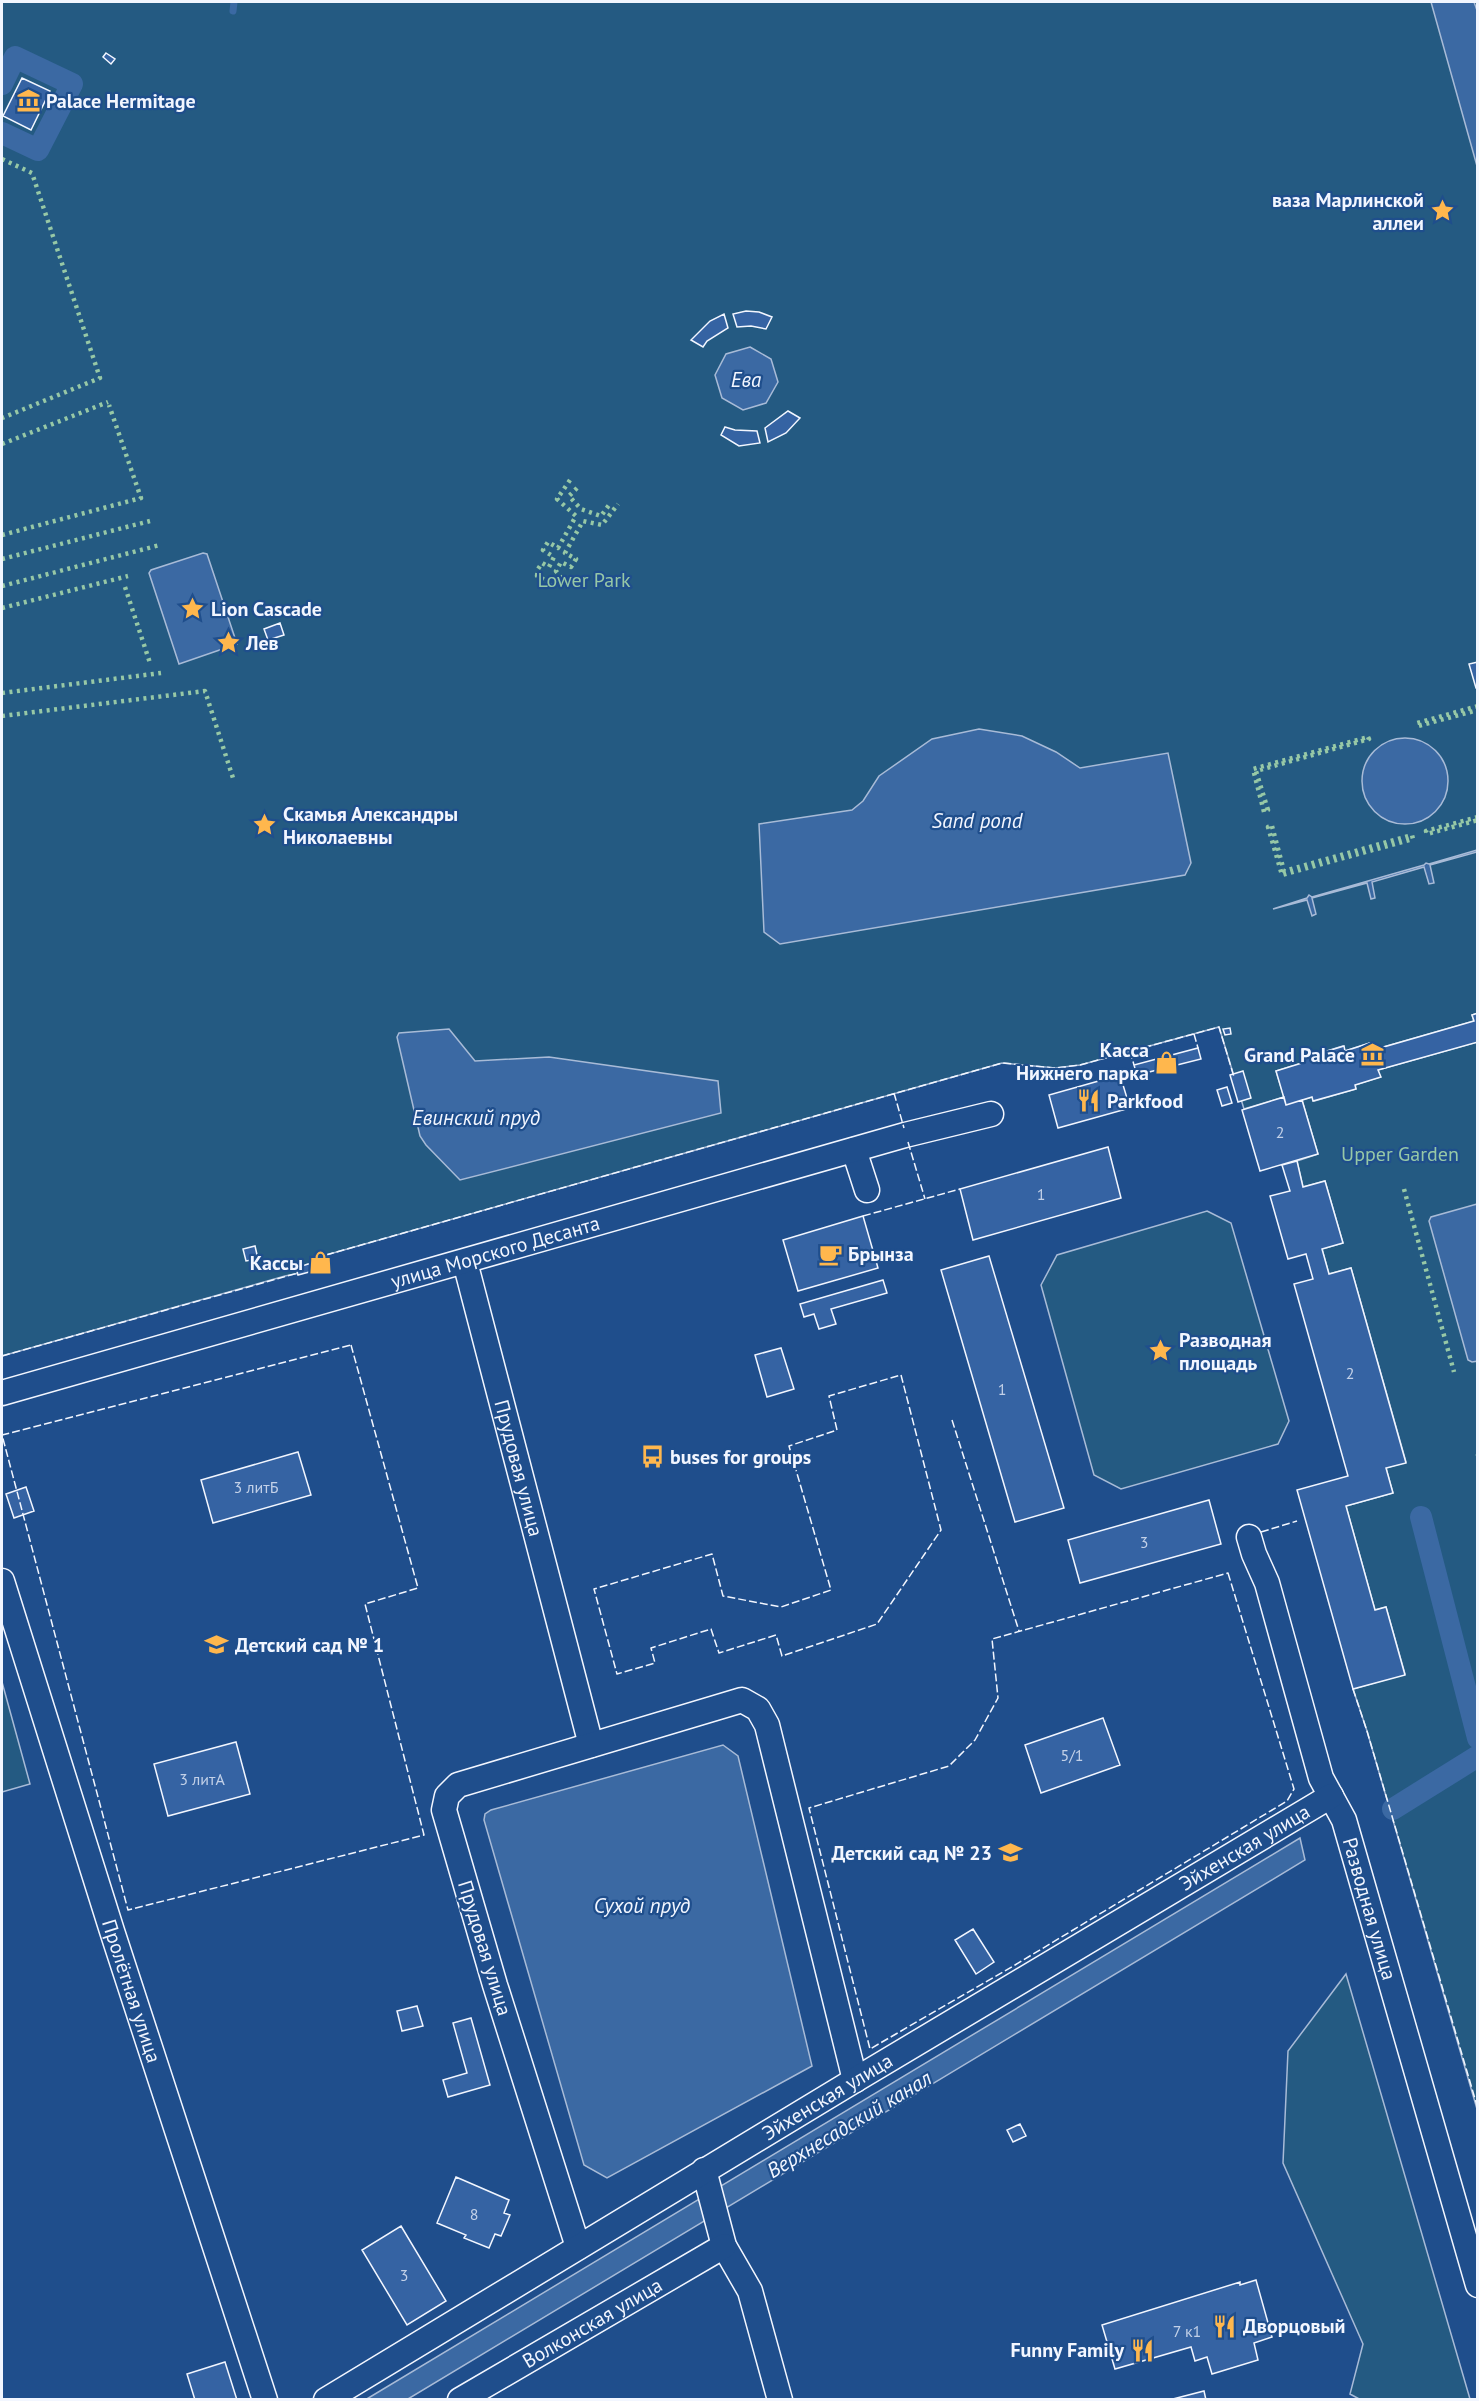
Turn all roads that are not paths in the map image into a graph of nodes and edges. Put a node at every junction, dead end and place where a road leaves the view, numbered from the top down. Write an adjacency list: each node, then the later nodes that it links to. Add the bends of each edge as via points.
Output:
1 (991, 1114): 2 (street, улица Морского Десанта)
2 (854, 1150): 3 (street); 4 (street, улица Морского Десанта)
3 (867, 1190)
4 (465, 1262): 5 (street, улица Морского Десанта); 8 (street, Прудовая улица)
5 (2, 1393)
6 (1249, 1537): 9 (street, Разводная улица, via 1267,1582 1321,1778)
7 (2, 1581): 15 (street, Пролётная улица)
8 (591, 1745): 10 (street, Прудовая улица, via 742,1700 758,1709 767,1725); 13 (street, Прудовая улица, via 458,1785 447,1796 444,1810)
9 (1331, 1796): 10 (street, Эйхенская улица); 14 (street, Разводная улица, via 1344,1820)
10 (855, 2080): 11 (street, Эйхенская улица)
11 (707, 2178): 12 (street); 13 (street, Эйхенская улица)
12 (721, 2235): 17 (street, Волконская улица); 18 (street, via 750,2291)
13 (578, 2247): 16 (street, Эйхенская улица)
14 (1478, 2285)
15 (265, 2400)
16 (326, 2400)
17 (460, 2400)
18 (780, 2400)

